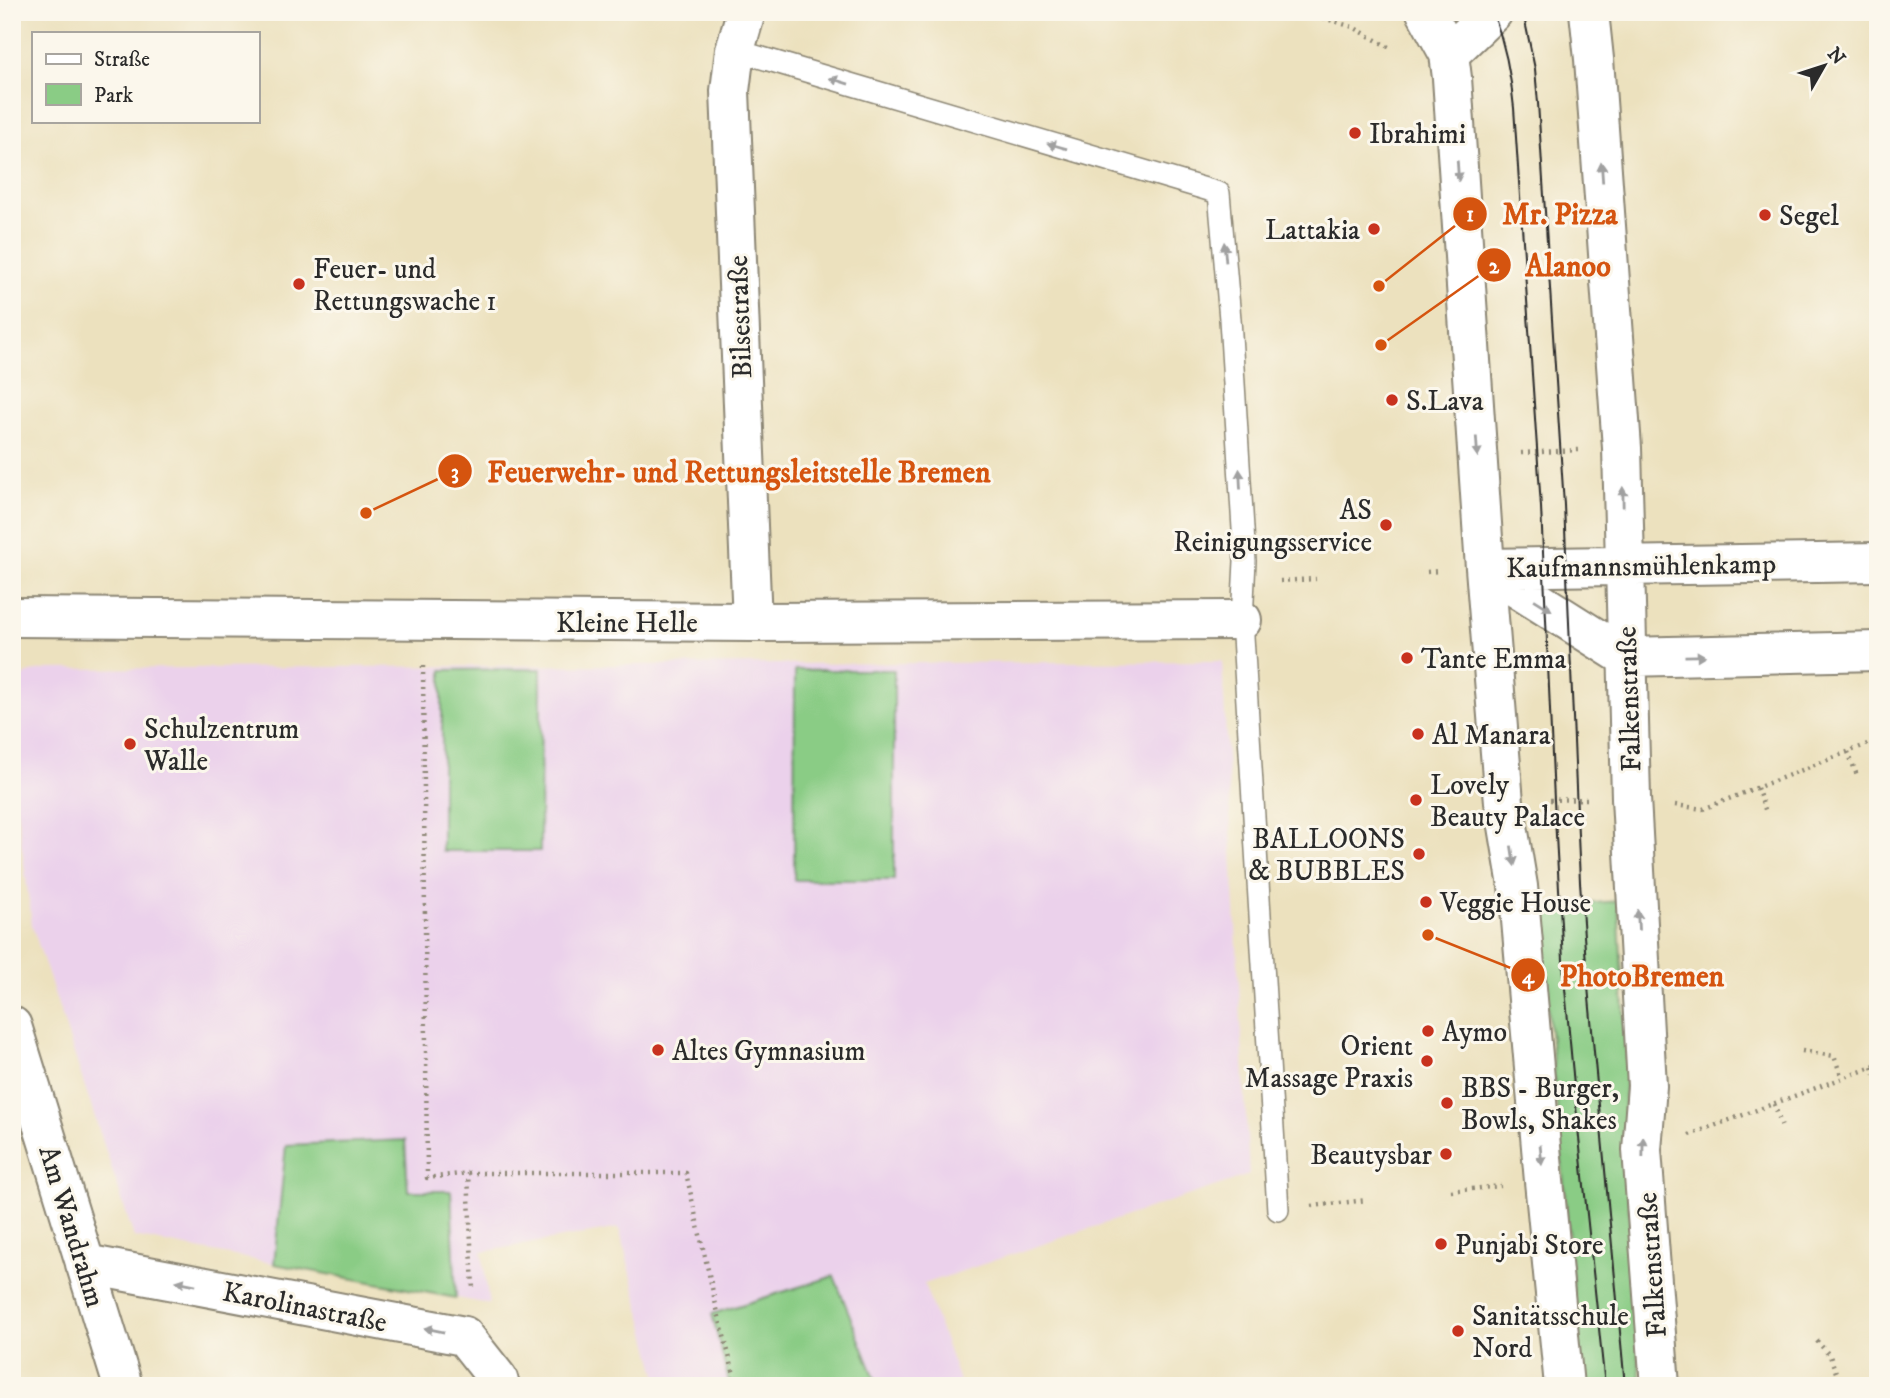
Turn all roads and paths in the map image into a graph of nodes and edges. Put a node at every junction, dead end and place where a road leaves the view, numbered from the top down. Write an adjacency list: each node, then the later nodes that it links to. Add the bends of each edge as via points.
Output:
1 (746, 12): 6 (street, Bilsestraße)
2 (1303, 12): 7 (path)
3 (1426, 12): 7 (street)
4 (1493, 12): 7 (street)
5 (1589, 12): 8 (street, Falkenstraße, one-way to 5)
6 (735, 50): 15 (lane, one-way to 6, via 1245,561 1219,193); 16 (street, Bilsestraße, via 730,91)
7 (1450, 66): 9 (street, one-way to 9)
8 (1622, 448): 9 (path); 11 (street, Falkenstraße, one-way to 8)
9 (1478, 455): 12 (street)
10 (1878, 562): 11 (street, Kaufmannsmühlenkamp)
11 (1624, 565): 12 (street, Kaufmannsmühlenkamp); 18 (street, Falkenstraße)
12 (1486, 568): 18 (street, Kaufmannsmühlenkamp, one-way to 18); 24 (street)
13 (12, 617): 14 (street, Kleine Helle)
14 (422, 620): 16 (street, Kleine Helle); 35 (path, via 427,1178)
15 (1242, 620): 16 (street, Kleine Helle); 37 (lane)
16 (752, 622)
17 (1878, 651): 18 (street, one-way to 17)
18 (1626, 657): 23 (street, Falkenstraße)
19 (1878, 740): 20 (path)
20 (1848, 752): 21 (path); 22 (path)
21 (1858, 778)
22 (1757, 788): 25 (path); 26 (path)
23 (1631, 798): 24 (path); 46 (street, Falkenstraße, one-way to 23, via 1642,1150 1647,1086)
24 (1504, 803): 45 (street, one-way to 45, via 1518,886)
25 (1703, 809)
26 (1766, 812)
27 (12, 1026): 38 (street, Am Wandrahm)
28 (1802, 1051): 30 (path, via 1834,1056)
29 (1875, 1066): 30 (path); 31 (path)
30 (1842, 1078): 32 (path)
31 (1878, 1082)
32 (1774, 1104): 33 (path); 34 (path)
33 (1707, 1129)
34 (1783, 1129)
35 (468, 1173): 39 (path, via 473,1301); 44 (path, via 686,1173)
36 (1367, 1200): 37 (path)
37 (1278, 1210)
38 (85, 1264): 39 (street, Karolinastraße, one-way to 38); 42 (street, Am Wandrahm)
39 (464, 1336): 43 (street)
40 (1817, 1341): 47 (path, via 1830,1356)
41 (1878, 1377): 48 (path)
42 (123, 1386)
43 (500, 1386)
44 (737, 1386)
45 (1564, 1386)
46 (1660, 1386)
47 (1841, 1386)
48 (1856, 1386)

